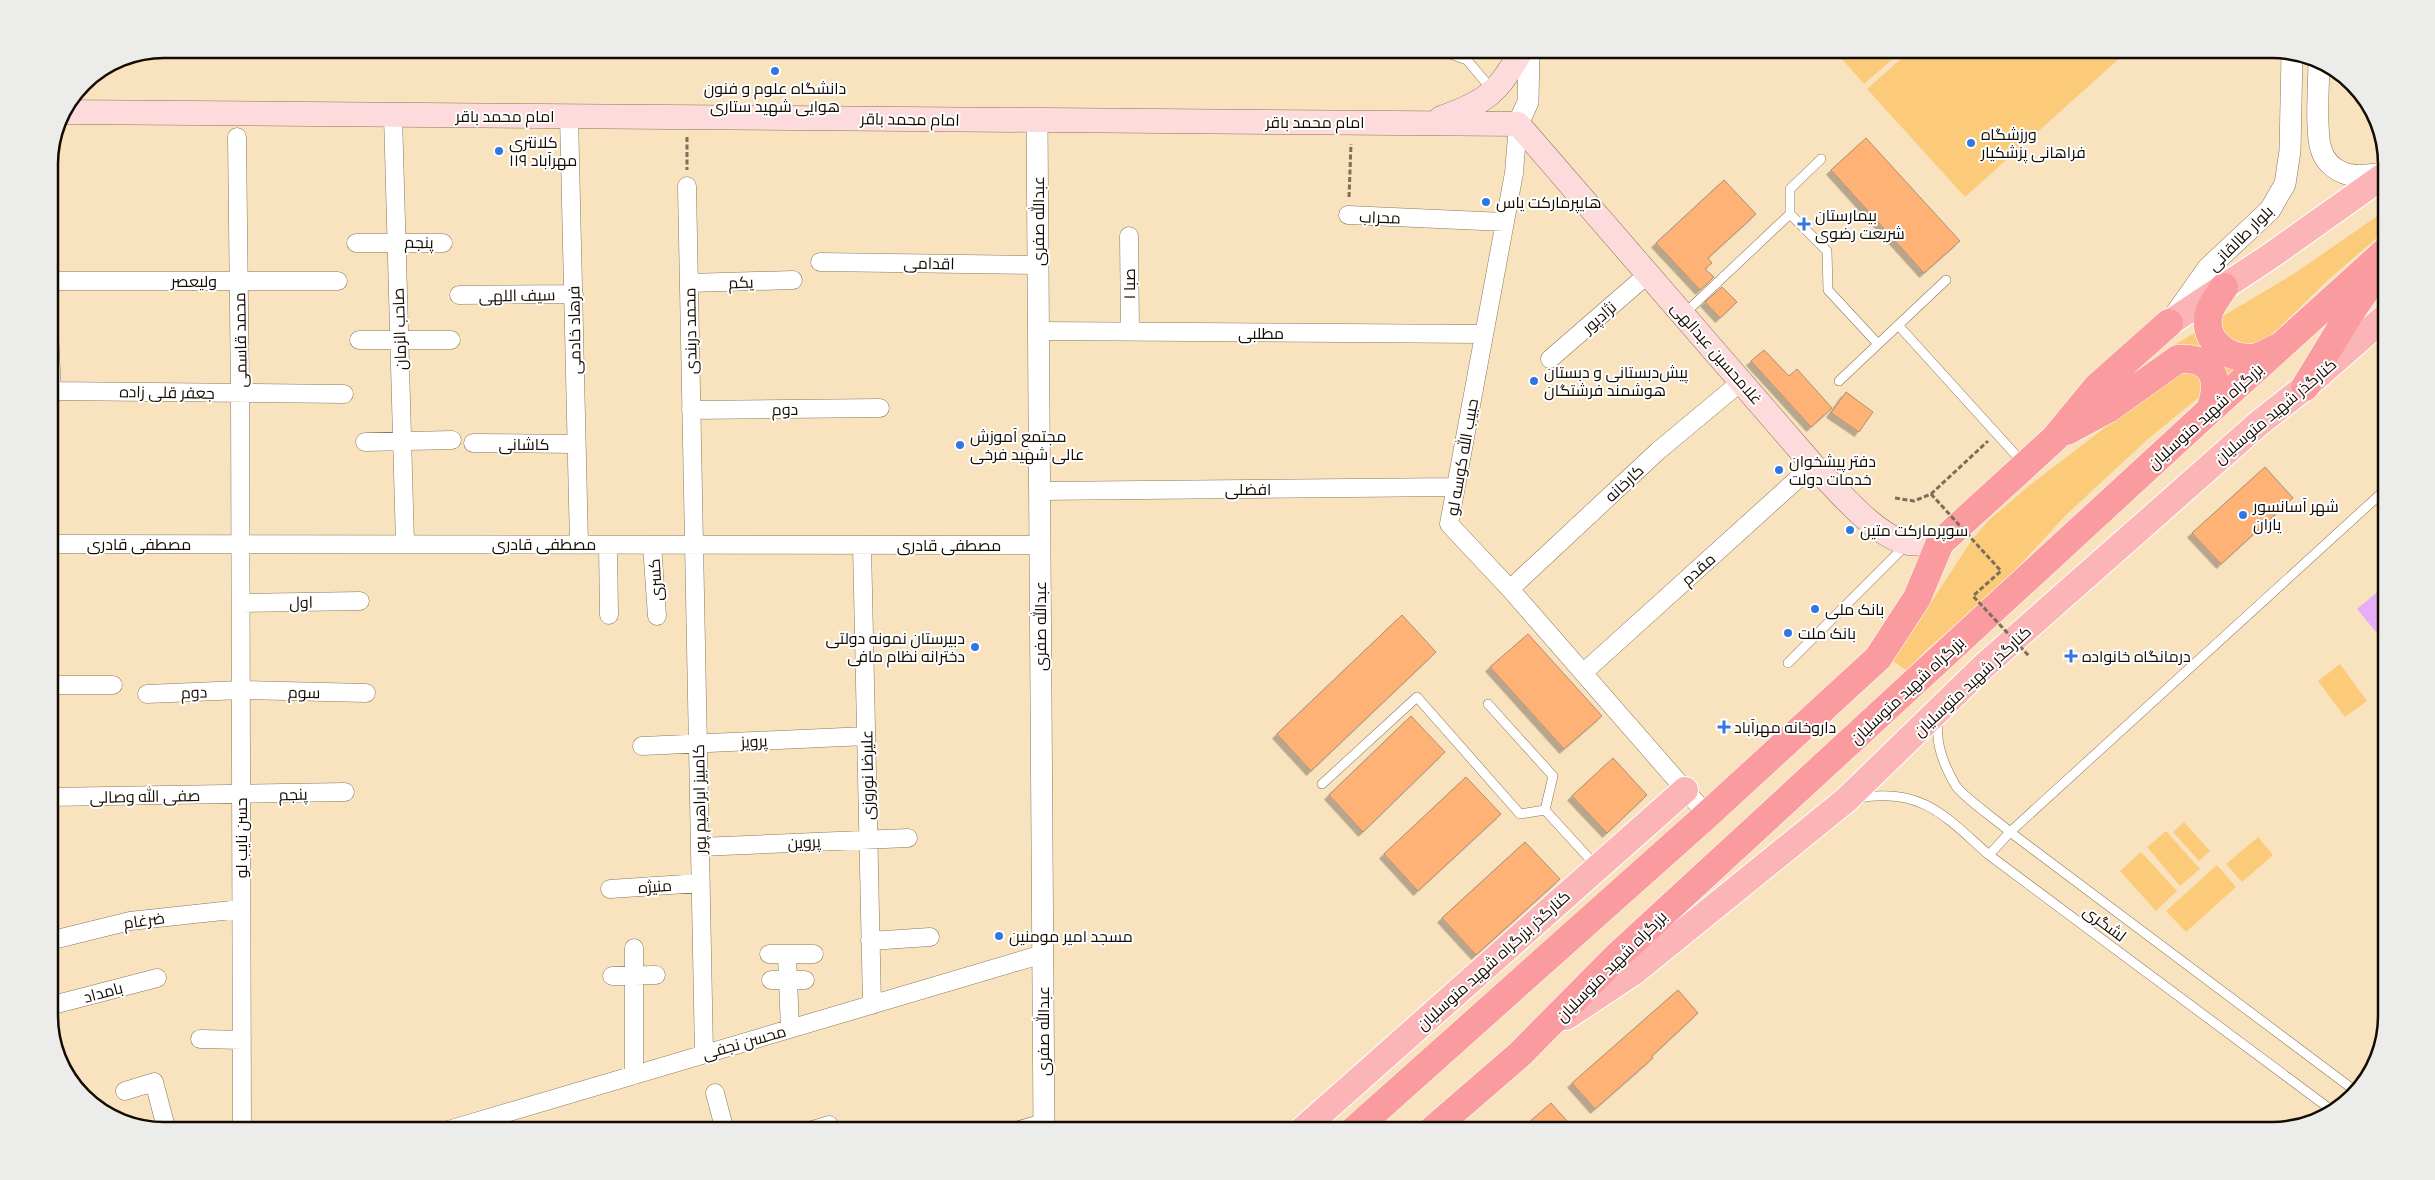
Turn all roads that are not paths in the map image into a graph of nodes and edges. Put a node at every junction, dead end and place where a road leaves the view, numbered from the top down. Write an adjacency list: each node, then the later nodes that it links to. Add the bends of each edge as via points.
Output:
1 (1459, 57): 6 (lane, via 1467,60)
2 (1518, 57): 6 (main road, via 1509,74)
3 (1529, 57): 12 (street, via 1528,102)
4 (2292, 60): 40 (street, بلوار طالقانی, via 2290,151 2285,184 2270,210 2208,268)
5 (2319, 69): 15 (street, via 2319,140 2324,156 2343,173)
6 (1493, 91): 11 (main road, via 1471,108)
7 (71, 112): 8 (main road, امام محمد باقر)
8 (393, 115): 9 (main road, امام محمد باقر); 22 (street, صاحب الزمان)
9 (569, 116): 10 (main road, امام محمد باقر); 37 (street, فرهاد خادمی)
10 (1037, 120): 11 (main road, امام محمد باقر); 27 (street, عبدالله صفری)
11 (1424, 123): 12 (main road, امام محمد باقر)
12 (1518, 124): 20 (street, حبیب الله کوسه لو); 28 (main road, غلامحسین عبدالهی)
13 (237, 136): 33 (street, محمد قاسمی)
14 (1821, 159): 18 (lane, via 1790,189)
15 (2377, 174)
16 (2377, 180): 36 (main road)
17 (687, 186): 35 (street, محمد دربندی)
18 (1790, 214): 39 (lane); 49 (lane, via 1826,250 1828,290)
19 (1348, 216): 20 (street, محراب)
20 (1505, 222): 45 (street, حبیب الله کوسه لو)
21 (1129, 236): 44 (street, صبا ۱)
22 (396, 242): 23 (street, پنجم); 24 (street, پنجم); 46 (street, صاحب الزمان)
23 (442, 243)
24 (356, 244)
25 (2377, 259): 50 (highway, بزرگراه شهید متوسلیان)
26 (820, 262): 27 (street, اقدامی)
27 (1038, 265): 43 (street, عبدالله صفری)
28 (1648, 274): 39 (main road, غلامحسین عبدالهی); 51 (street, نژادپور)
29 (2377, 275): 54 (highway)
30 (793, 280): 35 (street, یکم)
31 (1946, 280): 42 (lane)
32 (58, 281): 33 (street, ولیعصر)
33 (239, 281): 34 (street, ولیعصر); 56 (street, محمد قاسمی)
34 (338, 281)
35 (689, 283): 59 (street, محمد دربندی)
36 (2224, 286): 40 (main road); 50 (highway, via 2210,311 2207,327 2215,345 2232,356 2253,358)
37 (574, 294): 38 (street, سیف اللهی); 66 (street, فرهاد خادمی)
38 (459, 295)
39 (1683, 314): 52 (main road, غلامحسین عبدالهی)
40 (2169, 323): 61 (highway, via 2097,387)
41 (2377, 324): 54 (main road, کنارگذر شهید متوسلیان)
42 (1898, 325): 49 (lane); 68 (lane)
43 (1038, 331): 44 (street, مطلبی); 70 (street, عبدالله صفری)
44 (1130, 332): 45 (street, مطلبی)
45 (1484, 334): 69 (street, حبیب الله کوسه لو)
46 (399, 339): 47 (street); 48 (street); 63 (street, صاحب الزمان)
47 (359, 340)
48 (451, 340)
49 (1878, 344): 53 (lane)
50 (2283, 345): 60 (highway, بزرگراه شهید متوسلیان)
51 (1550, 359)
52 (1742, 381): 67 (main road, غلامحسین عبدالهی); 83 (street, کارخانه, via 1658,451)
53 (1839, 381)
54 (2305, 387): 96 (main road, کنارگذر شهید متوسلیان, via 2258,424 1984,666)
55 (58, 391): 56 (street, جعفر قلی زاده)
56 (240, 393): 57 (street, جعفر قلی زاده); 75 (street, محمد قاسمی)
57 (344, 394)
58 (880, 408): 59 (street, دوم)
59 (691, 410): 80 (street, محمد دربندی)
60 (2210, 410): 61 (highway, via 2216,381 2212,371 2191,358 2178,359 2108,409); 132 (highway, بزرگراه شهید متوسلیان, via 1617,956)
61 (2054, 438): 68 (highway)
62 (452, 440): 63 (street)
63 (402, 441): 64 (street); 76 (street, صاحب الزمان)
64 (365, 442)
65 (472, 444): 66 (street, کاشانی)
66 (575, 444): 79 (street, فرهاد خادمی)
67 (1813, 465): 72 (main road, غلامحسین عبدالهی, via 1858,512 1888,534); 89 (street, مقدم)
68 (2024, 465): 73 (highway)
69 (1456, 487): 70 (street, افضلی); 83 (street, حبیب الله کوسه لو, via 1449,524)
70 (1040, 491): 82 (street, عبدالله صفری)
71 (2377, 499): 108 (lane)
72 (1908, 543): 73 (main road, غلامحسین عبدالهی); 88 (lane)
73 (1940, 543): 107 (highway, via 1917,598 1878,658)
74 (58, 544): 75 (street, مصطفی قادری)
75 (241, 544): 76 (street, مصطفی قادری); 85 (street, حسن نایب لو)
76 (405, 544): 79 (street, مصطفی قادری)
77 (608, 544): 78 (street, مصطفی قادری); 79 (street, مصطفی قادری); 86 (street)
78 (652, 544): 80 (street, مصطفی قادری); 87 (street, کسری)
79 (579, 545)
80 (694, 545): 81 (street, مصطفی قادری); 98 (street, کامبیز ابراهیم پور)
81 (862, 545): 82 (street, مصطفی قادری); 97 (street, علیرضا نوروزی)
82 (1040, 545): 123 (street, عبدالله صفری)
83 (1510, 589): 89 (street, حبیب الله کوسه لو)
84 (360, 601): 85 (street, اول)
85 (241, 603): 92 (street, حسن نایب لو)
86 (609, 616)
87 (657, 616)
88 (1788, 663)
89 (1583, 673): 101 (street, حبیب الله کوسه لو)
90 (58, 685): 91 (street)
91 (113, 685)
92 (241, 690): 93 (street, سوم); 94 (street, دوم); 103 (street, حسن نایب لو)
93 (366, 693)
94 (147, 694)
95 (1488, 704): 106 (lane, via 1553,776)
96 (1942, 710): 105 (main road, کنارگذر شهید متوسلیان); 108 (lane, لشگری, via 1937,731 1940,751 1957,787)
97 (866, 736): 98 (street, پرویز); 110 (street, علیرضا نوروزی)
98 (698, 744): 99 (street, پرویز); 111 (street, کامبیز ابراهیم پور)
99 (642, 746)
100 (1322, 784): 106 (lane, via 1417,697 1520,814)
101 (1685, 790): 107 (street, حبیب الله کوسه لو); 113 (main road, کنارگذر بزرگراه شهید متوسلیان)
102 (345, 792): 103 (street, پنجم)
103 (241, 795): 104 (street, صفی الله وصالی); 116 (street, حسن نایب لو)
104 (58, 797)
105 (1846, 800): 112 (lane, لشگری, via 1878,794 1908,798 1939,811); 132 (main road, کنارگذر شهید متوسلیان, via 1634,972)
106 (1545, 810): 113 (lane)
107 (1707, 815): 147 (highway)
108 (2010, 832): 112 (lane); 137 (lane, لشگری)
109 (908, 838): 110 (street, پروین)
110 (868, 840): 111 (street, پروین); 119 (street, علیرضا نوروزی)
111 (700, 847): 114 (street, کامبیز ابراهیم پور)
112 (1989, 855): 140 (lane, لشگری)
113 (1597, 867): 146 (main road, کنارگذر بزرگراه شهید متوسلیان)
114 (700, 883): 115 (street, منیژه); 135 (street, کامبیز ابراهیم پور)
115 (610, 889)
116 (242, 909): 118 (street, ضرغام, via 130,921); 134 (street, حسن نایب لو)
117 (930, 937): 119 (street)
118 (58, 938)
119 (870, 941): 130 (street, علیرضا نوروزی)
120 (634, 948): 125 (street)
121 (769, 954): 124 (street)
122 (814, 954): 124 (street)
123 (1043, 954): 130 (street, محسن نجفی); 145 (street, عبدالله صفری)
124 (787, 955): 131 (street)
125 (634, 975): 126 (street); 127 (street); 136 (street)
126 (656, 975)
127 (612, 976)
128 (157, 978): 129 (street, بامداد)
129 (58, 1004)
130 (872, 1005): 131 (street, محسن نجفی)
131 (790, 1028): 135 (street, محسن نجفی)
132 (1546, 1029): 148 (highway, بزرگراه شهید متوسلیان)
133 (200, 1039): 134 (street)
134 (242, 1040): 142 (street, حسن نایب لو)
135 (704, 1054): 136 (street, محسن نجفی)
136 (634, 1074): 143 (street, محسن نجفی)
137 (2350, 1087)
138 (125, 1090): 141 (street, via 154,1082)
139 (714, 1093): 144 (street)
140 (2326, 1106)
141 (164, 1122)
142 (242, 1122)
143 (475, 1122)
144 (723, 1122)
145 (1044, 1122)
146 (1312, 1122)
147 (1363, 1122)
148 (1441, 1122)

